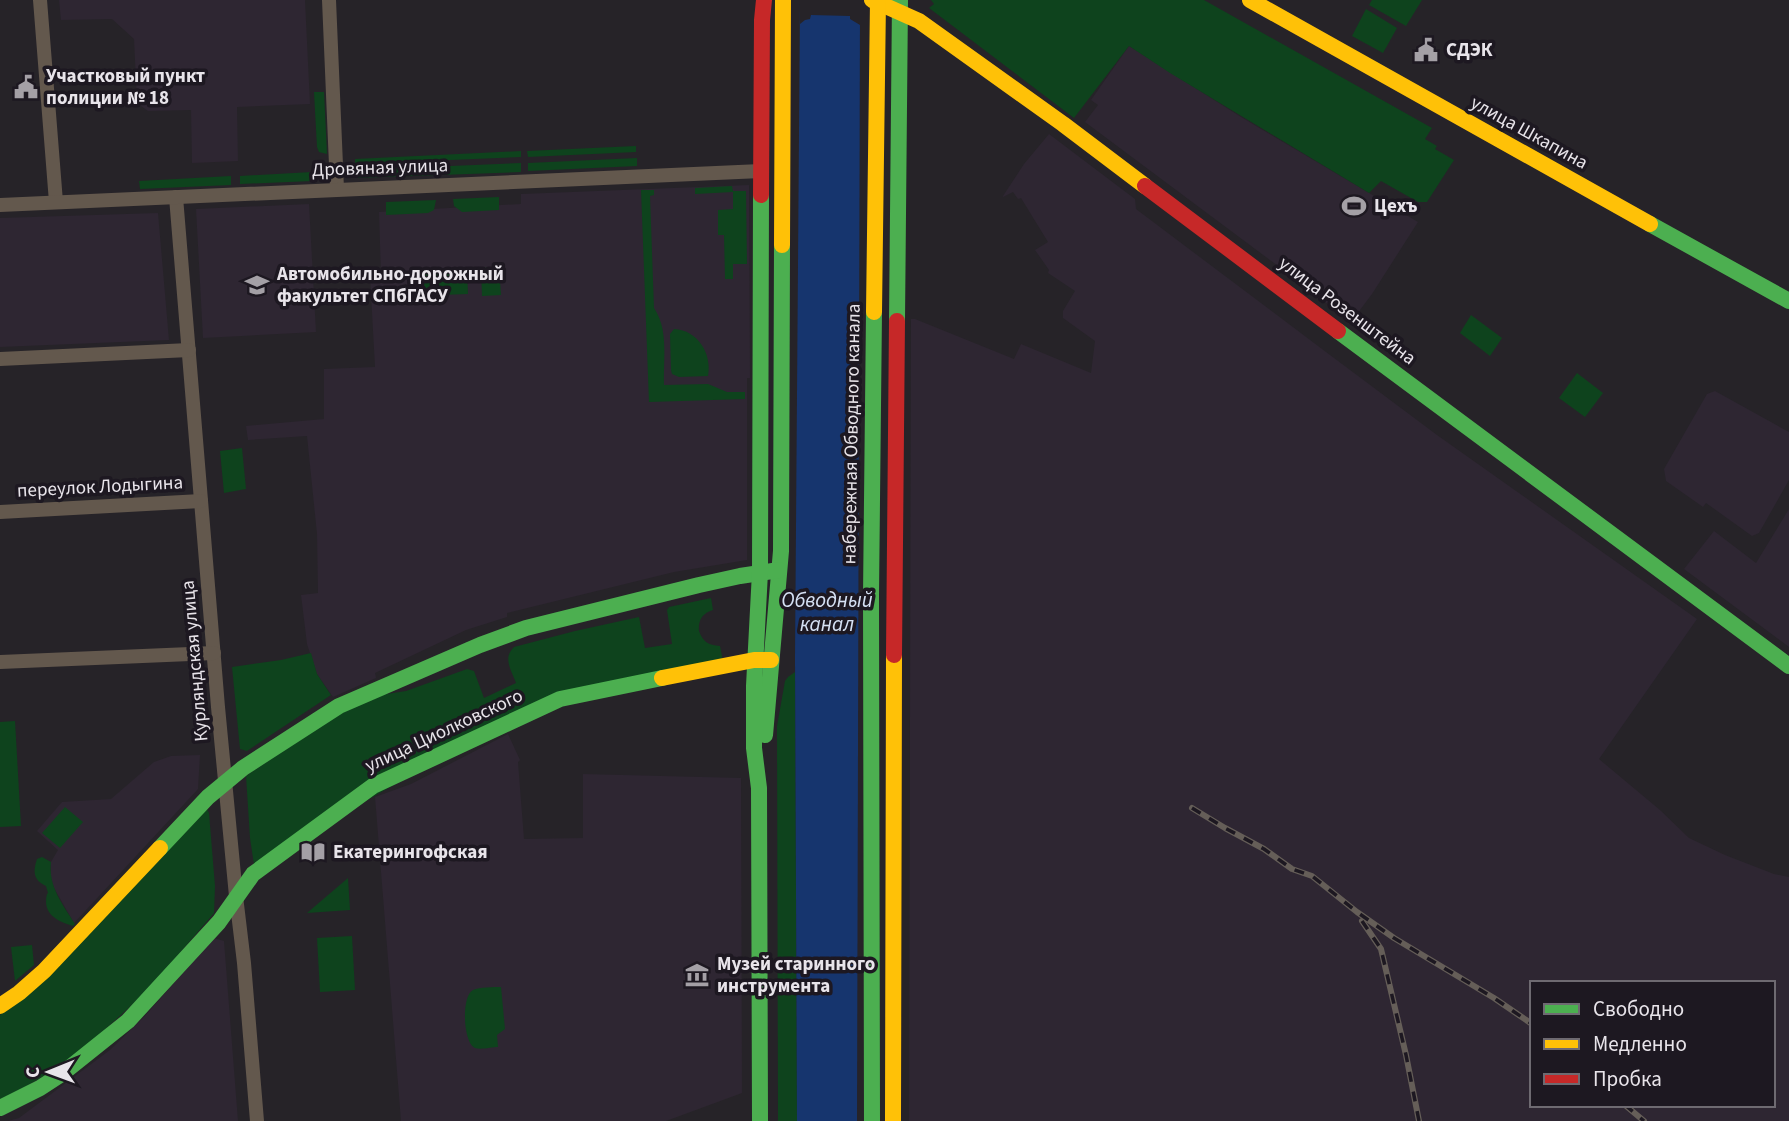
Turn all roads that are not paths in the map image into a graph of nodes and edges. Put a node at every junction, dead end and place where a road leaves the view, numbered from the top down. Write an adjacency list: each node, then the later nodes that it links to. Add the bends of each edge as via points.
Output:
1 (40, 0): 11 (street)
2 (329, 0): 9 (street)
3 (764, 0): 8 (main road)
4 (783, 0): 18 (main road)
5 (876, 0): 7 (main road, улица Розенштейна); 32 (main road, набережная Обводного канала)
6 (1250, 0): 13 (main road, улица Шкапина)
7 (900, 6): 24 (main road, улица Розенштейна); 33 (main road)
8 (761, 171): 9 (street, Дровяная улица); 19 (main road)
9 (337, 189): 10 (street, Дровяная улица)
10 (176, 197): 11 (street, Дровяная улица); 14 (street, Курляндская улица)
11 (56, 202): 12 (street, Дровяная улица)
12 (0, 205)
13 (1789, 301)
14 (189, 350): 15 (street); 16 (street, Курляндская улица)
15 (0, 359)
16 (201, 501): 17 (street, переулок Лодыгина); 20 (street, Курляндская улица)
17 (0, 512)
18 (779, 570): 19 (main road); 22 (main road)
19 (760, 572): 21 (main road); 25 (main road, via 526,628 480,645 339,706)
20 (214, 653): 23 (street); 25 (street, Курляндская улица)
21 (754, 660): 22 (main road, улица Циолковского); 26 (main road); 27 (main road, улица Циолковского, via 560,699 373,786 253,874)
22 (771, 660): 26 (main road)
23 (0, 662)
24 (1789, 666)
25 (225, 782): 27 (street, Курляндская улица); 28 (main road, via 44,971)
26 (759, 788): 31 (main road)
27 (236, 896): 29 (main road, улица Циолковского, via 219,922 128,1021 63,1073); 30 (street, Курляндская улица)
28 (0, 1006)
29 (0, 1108)
30 (257, 1121)
31 (760, 1121)
32 (872, 1121)
33 (893, 1121)

